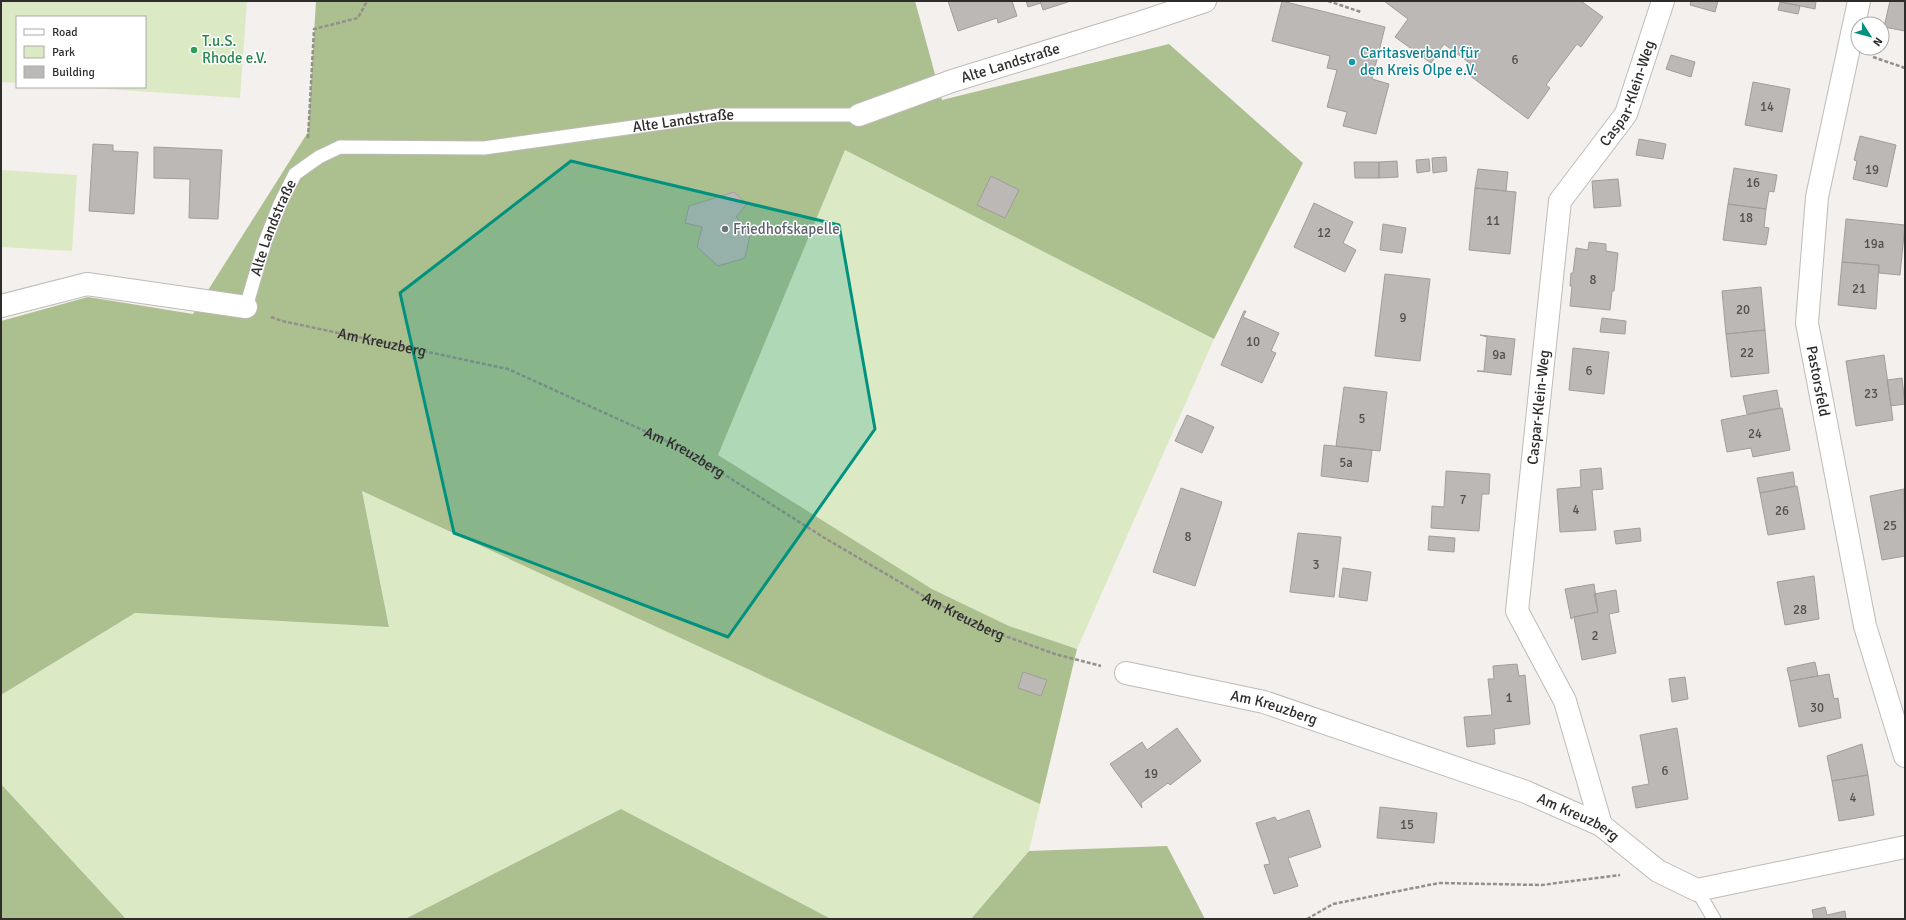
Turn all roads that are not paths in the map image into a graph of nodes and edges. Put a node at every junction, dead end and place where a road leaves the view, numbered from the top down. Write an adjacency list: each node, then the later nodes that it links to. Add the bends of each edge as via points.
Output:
1 (1205, 1): 4 (street, Alte Landstraße, via 952,81)
2 (1663, 1): 9 (street, Caspar-Klein-Weg, via 1626,114 1560,201 1517,611 1565,702)
3 (1858, 1): 8 (street, Pastorsfeld, via 1817,197 1807,323 1865,626)
4 (859, 115): 6 (lane, Alte Landstraße, via 719,115 484,148 340,147 319,157 295,174 265,242)
5 (1, 306): 6 (street, via 88,284)
6 (246, 307)
7 (1126, 673): 9 (street, Am Kreuzberg, via 1264,702 1526,792)
8 (1905, 756)
9 (1601, 825): 11 (street, Am Kreuzberg, via 1658,870)
10 (1905, 847): 11 (street)
11 (1697, 890): 12 (lane)
12 (1714, 919)

